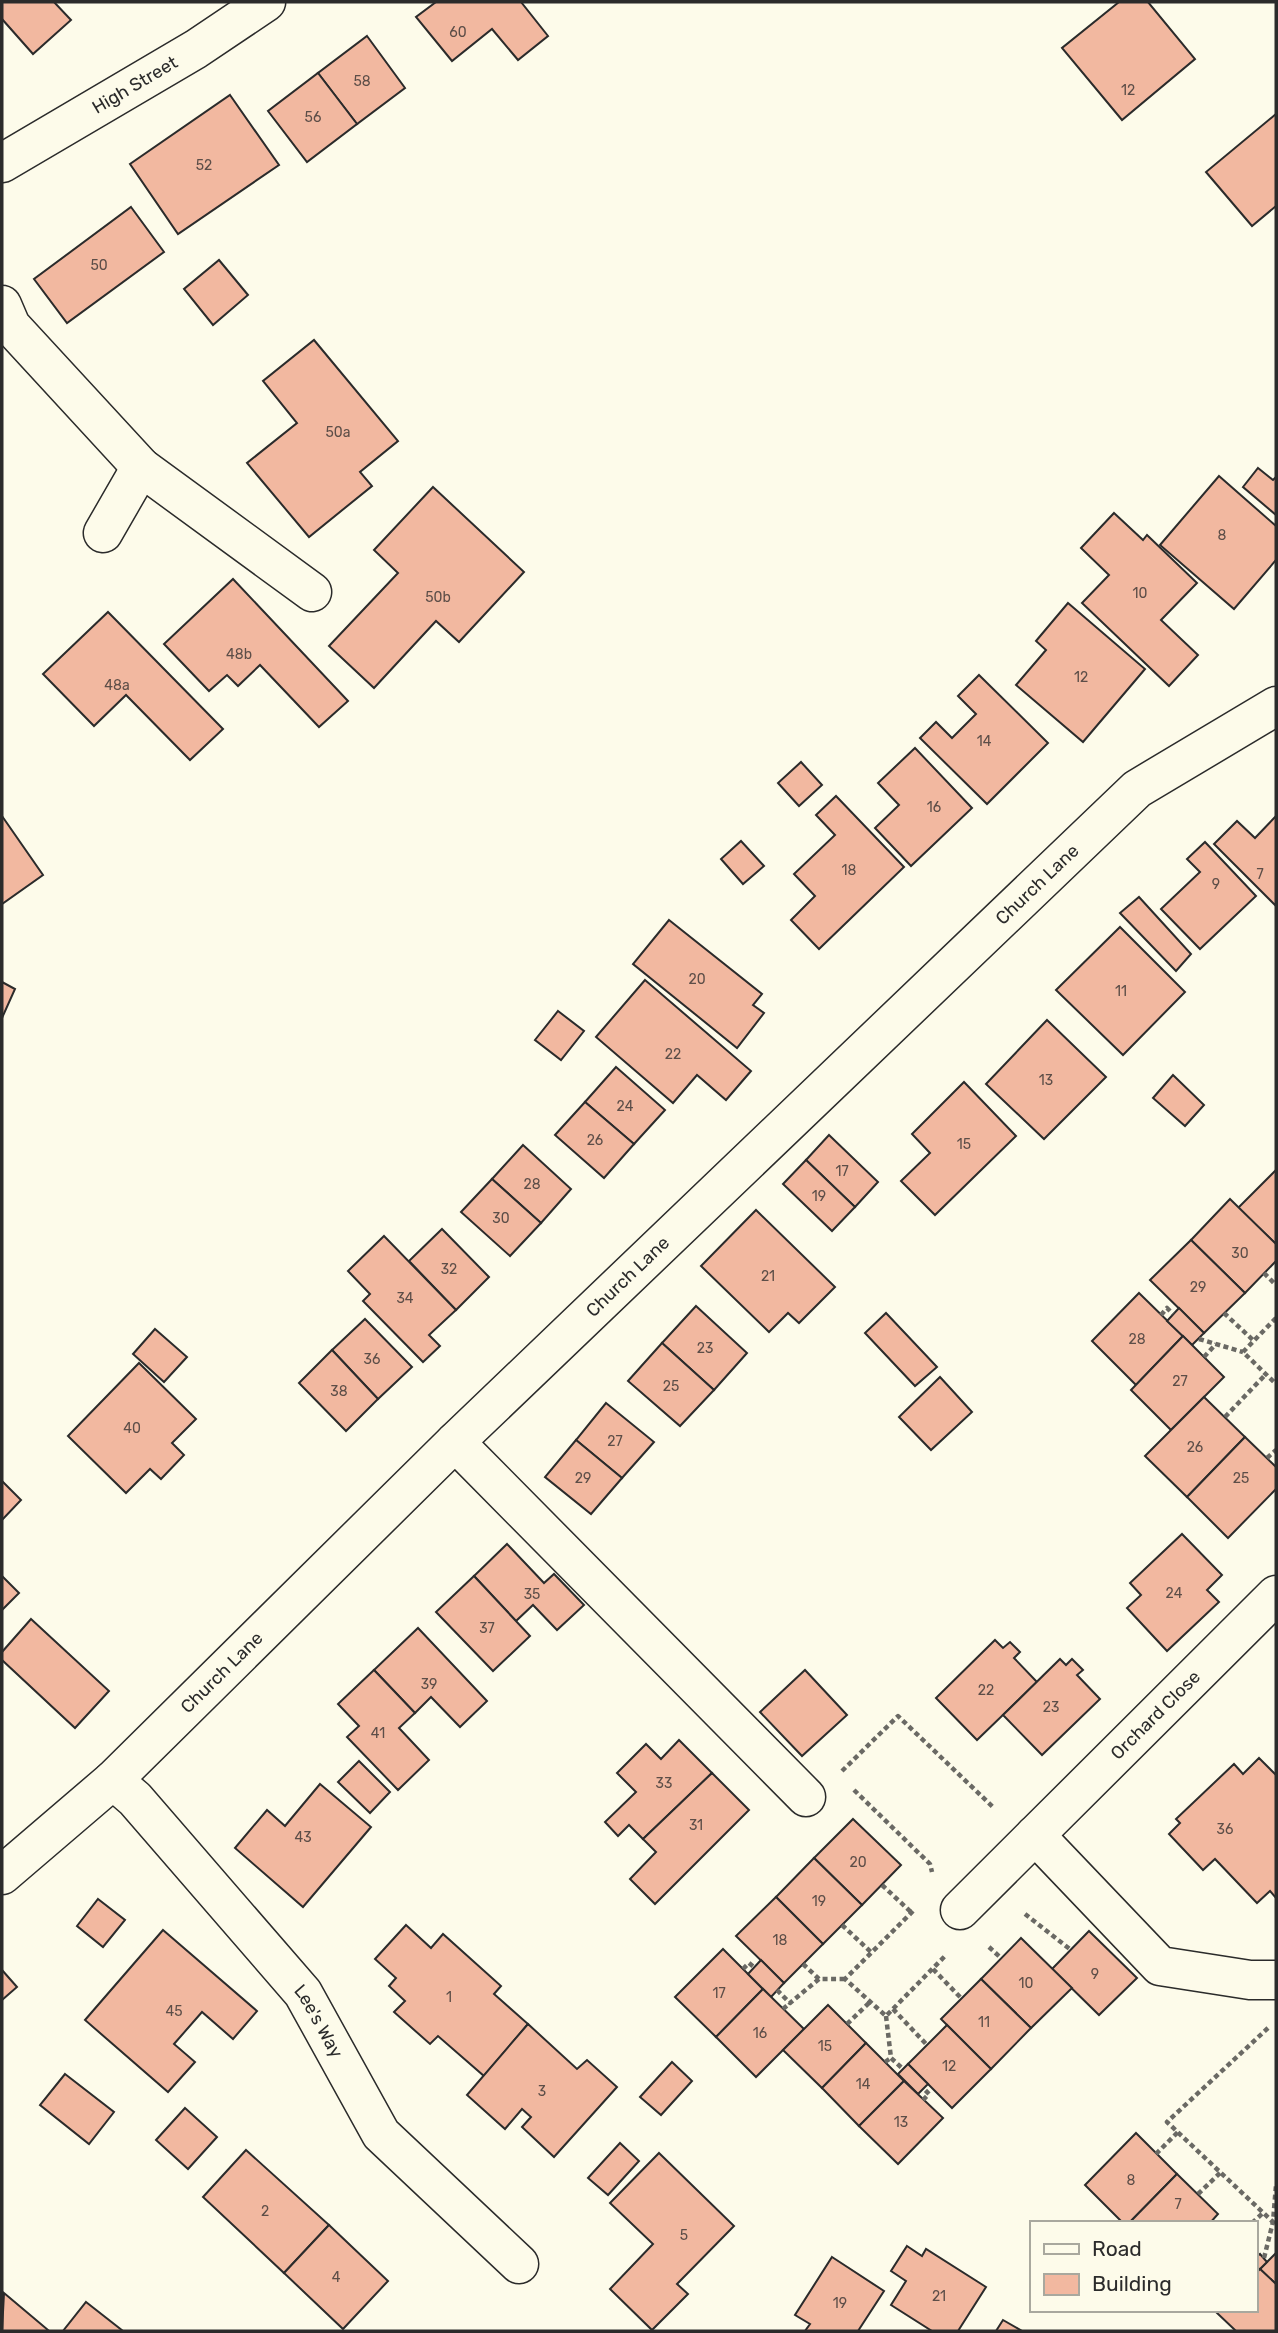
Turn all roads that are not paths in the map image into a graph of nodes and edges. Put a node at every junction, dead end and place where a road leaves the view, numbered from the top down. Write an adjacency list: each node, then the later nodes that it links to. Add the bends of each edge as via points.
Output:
1 (266, 2): 2 (street, High Street, via 196,49)
2 (2, 163)
3 (2, 305): 4 (street, via 11,326)
4 (141, 467): 5 (street); 6 (street)
5 (103, 533)
6 (312, 592)
7 (1276, 706): 8 (street, Church Lane, via 1137,789)
8 (455, 1443): 10 (street, Church Lane); 11 (street)
9 (1276, 1595): 12 (street, Orchard Close)
10 (113, 1780): 13 (street, Church Lane); 16 (street, Lee's Way, via 135,1799 303,1993 381,2134)
11 (806, 1797)
12 (1019, 1826): 14 (street, Orchard Close); 15 (street, via 1160,1966)
13 (2, 1875)
14 (948, 1900)
15 (1276, 1980)
16 (519, 2264)

